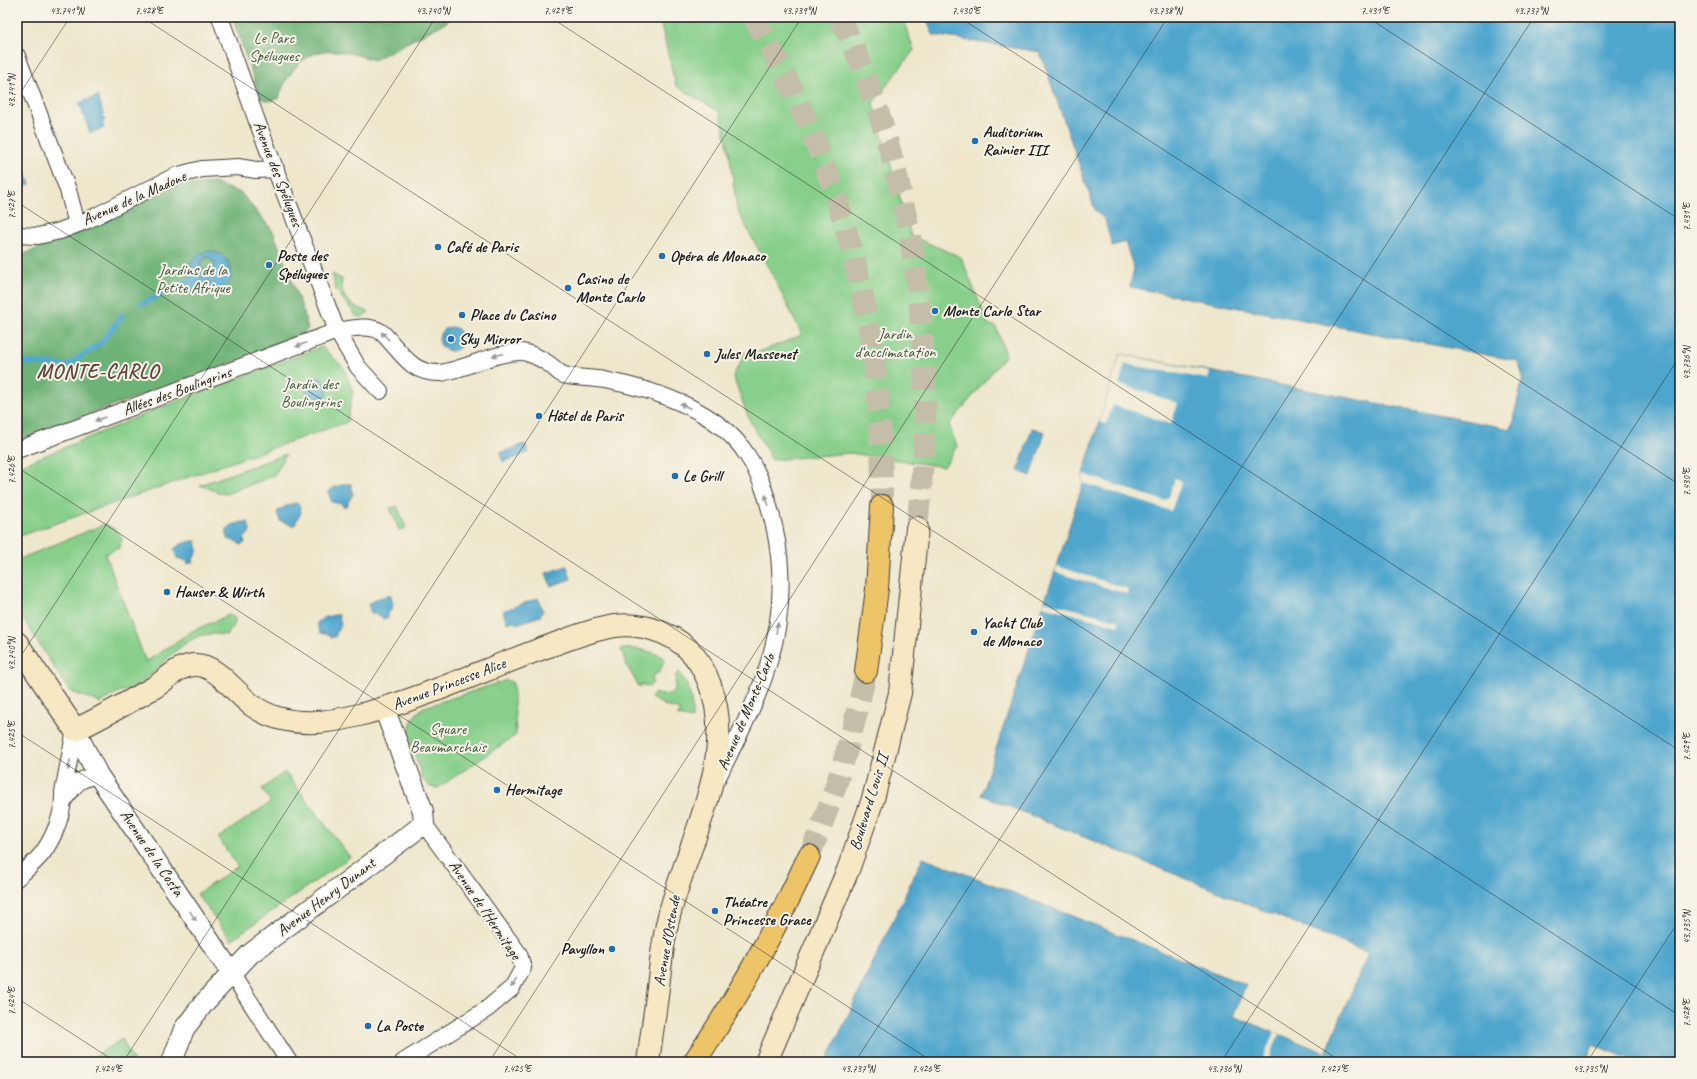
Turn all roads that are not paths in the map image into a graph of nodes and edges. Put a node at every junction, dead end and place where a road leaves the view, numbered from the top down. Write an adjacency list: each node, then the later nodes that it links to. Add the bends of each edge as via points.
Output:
1 (220, 17): 3 (street, Avenue des Spélugues)
2 (17, 56): 4 (street, via 68,190)
3 (276, 169): 4 (street, Avenue de la Madone, via 202,168 175,176); 6 (street, Avenue des Spélugues)
4 (77, 224): 5 (street, Avenue de la Madone, via 38,236)
5 (17, 235)
6 (338, 331): 7 (street, Allées des Boulingrins, one-way to 6, via 549,364 521,351 498,355 442,373 424,371 408,362 382,332 365,328); 8 (street, via 358,367); 9 (street, Allées des Boulingrins, one-way to 9)
7 (558, 373): 16 (street, Avenue de Monte-Carlo, one-way to 7, via 768,667 780,614 778,546 771,513 759,478 738,442 725,429 692,409 656,393 631,386)
8 (380, 391)
9 (17, 450)
10 (882, 506): 13 (main road, via 877,589)
11 (917, 528): 29 (main road, Boulevard Louis II, via 900,693 873,799 848,870)
12 (17, 643): 15 (main road, Avenue de la Costa)
13 (866, 671)
14 (384, 708): 15 (main road, Avenue Princesse Alice, via 338,720 286,720 262,712 208,668 197,665 175,671 156,686); 16 (main road, Avenue Princesse Alice, via 592,631 616,626 637,626 673,638 698,662 707,676 715,700); 20 (street, via 424,811)
15 (75, 730): 17 (street, Avenue de la Costa); 18 (street, one-way to 18, via 63,792)
16 (725, 747): 19 (main road, Avenue Princesse Alice)
17 (98, 775): 18 (street, via 82,779); 23 (street, Avenue de la Costa, one-way to 23)
18 (64, 801): 22 (street, via 56,829 44,852)
19 (708, 801): 27 (main road, Avenue d'Ostende, via 676,890 665,930)
20 (424, 824): 23 (street, Avenue Henry Dunant, via 250,954); 26 (street, Avenue de l'Hermitage, one-way to 26, via 519,954 523,968 512,988 487,1008)
21 (809, 856): 28 (main road, via 750,975)
22 (17, 878)
23 (232, 974): 24 (street, Avenue Henry Dunant, via 204,1003 184,1029); 25 (street, Avenue de la Costa)
24 (172, 1062)
25 (289, 1062)
26 (402, 1062)
27 (648, 1062)
28 (694, 1062)
29 (766, 1062)

